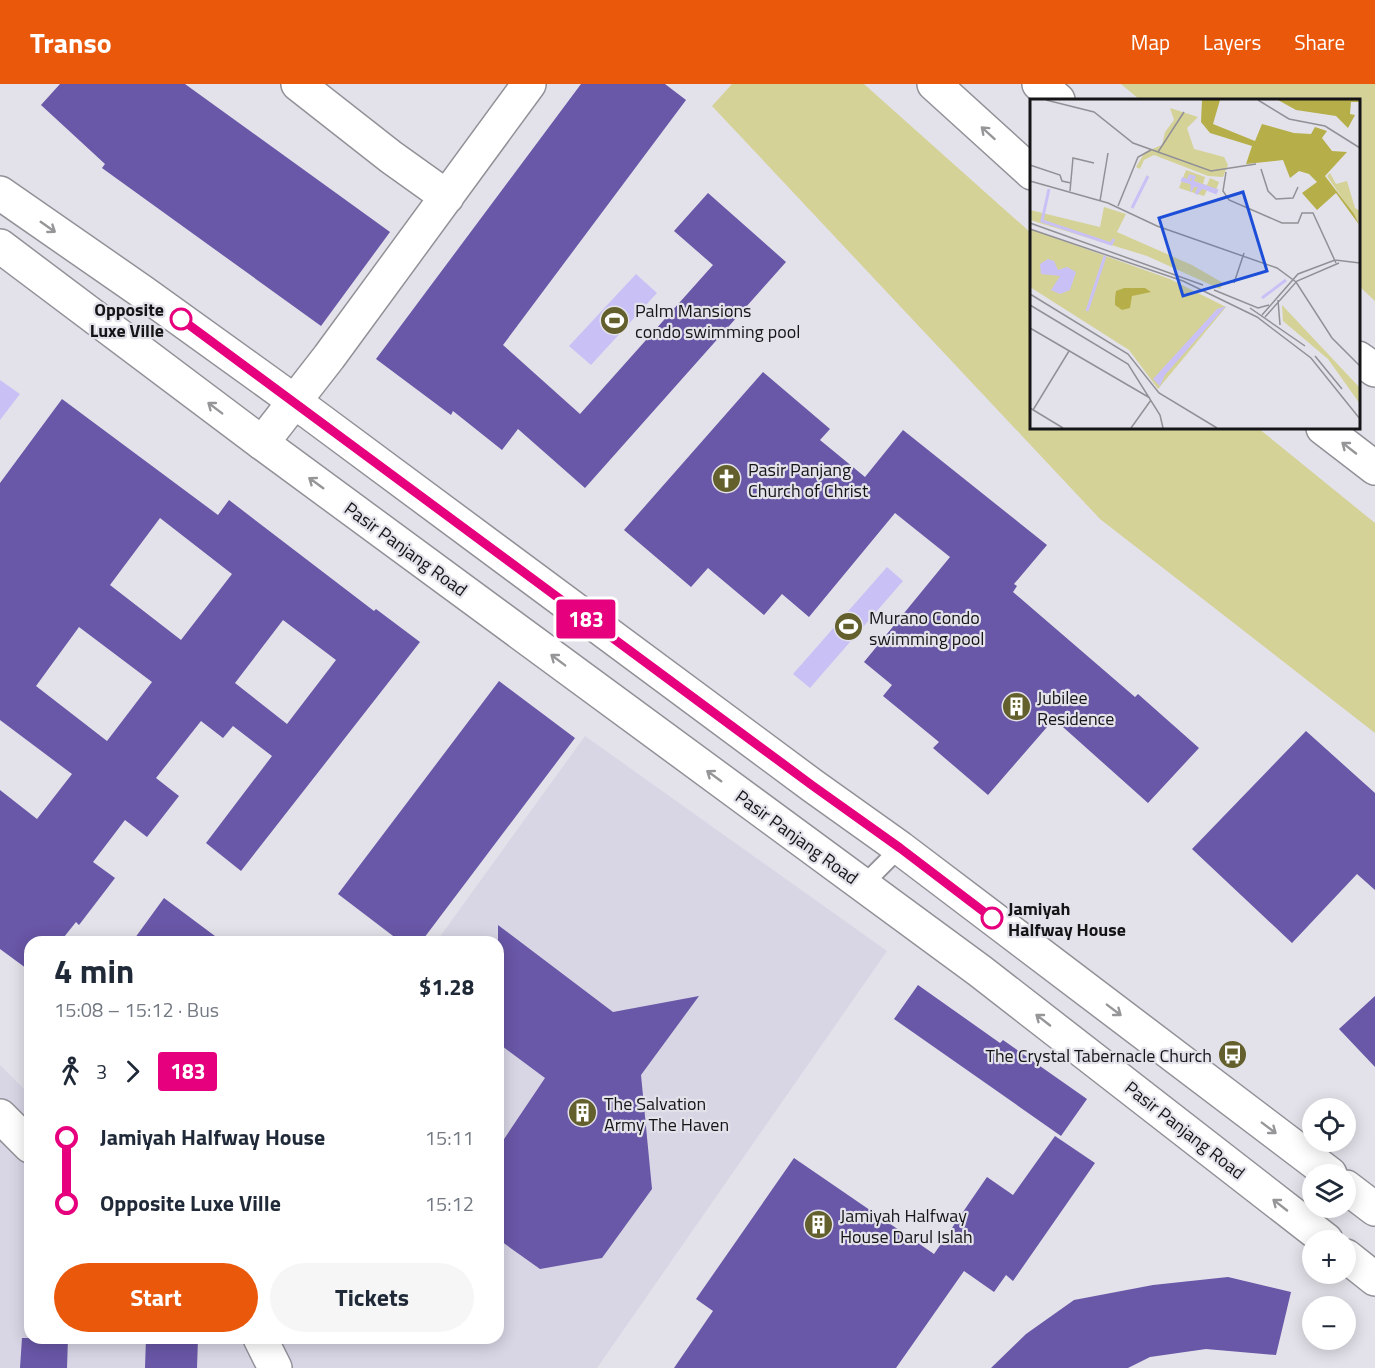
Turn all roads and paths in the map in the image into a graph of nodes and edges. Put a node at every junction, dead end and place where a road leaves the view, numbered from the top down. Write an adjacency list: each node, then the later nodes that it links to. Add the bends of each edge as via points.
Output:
1 (298, 84): 8 (main road)
2 (529, 84): 8 (main road)
3 (934, 84): 6 (main road, one-way to 3)
4 (1040, 84): 5 (main road)
5 (1057, 99)
6 (1030, 171)
7 (0, 193): 12 (main road, one-way to 12)
8 (447, 197): 12 (main road)
9 (0, 246): 14 (main road, Pasir Panjang Road, one-way to 9)
10 (1360, 359): 11 (main road)
11 (1375, 370)
12 (294, 401): 14 (main road); 16 (main road)
13 (1324, 429): 15 (main road, one-way to 13)
14 (262, 443): 17 (main road, Pasir Panjang Road, one-way to 14)
15 (1375, 468)
16 (900, 848): 17 (lane); 20 (main road, one-way to 20)
17 (863, 885): 23 (main road, Pasir Panjang Road, one-way to 17)
18 (0, 1116): 19 (main road)
19 (18, 1141)
20 (1317, 1164)
21 (1356, 1194): 22 (main road)
22 (1375, 1209)
23 (1313, 1230)
24 (1356, 1264): 25 (main road)
25 (1375, 1279)
26 (263, 1344): 27 (main road)
27 (275, 1368)

